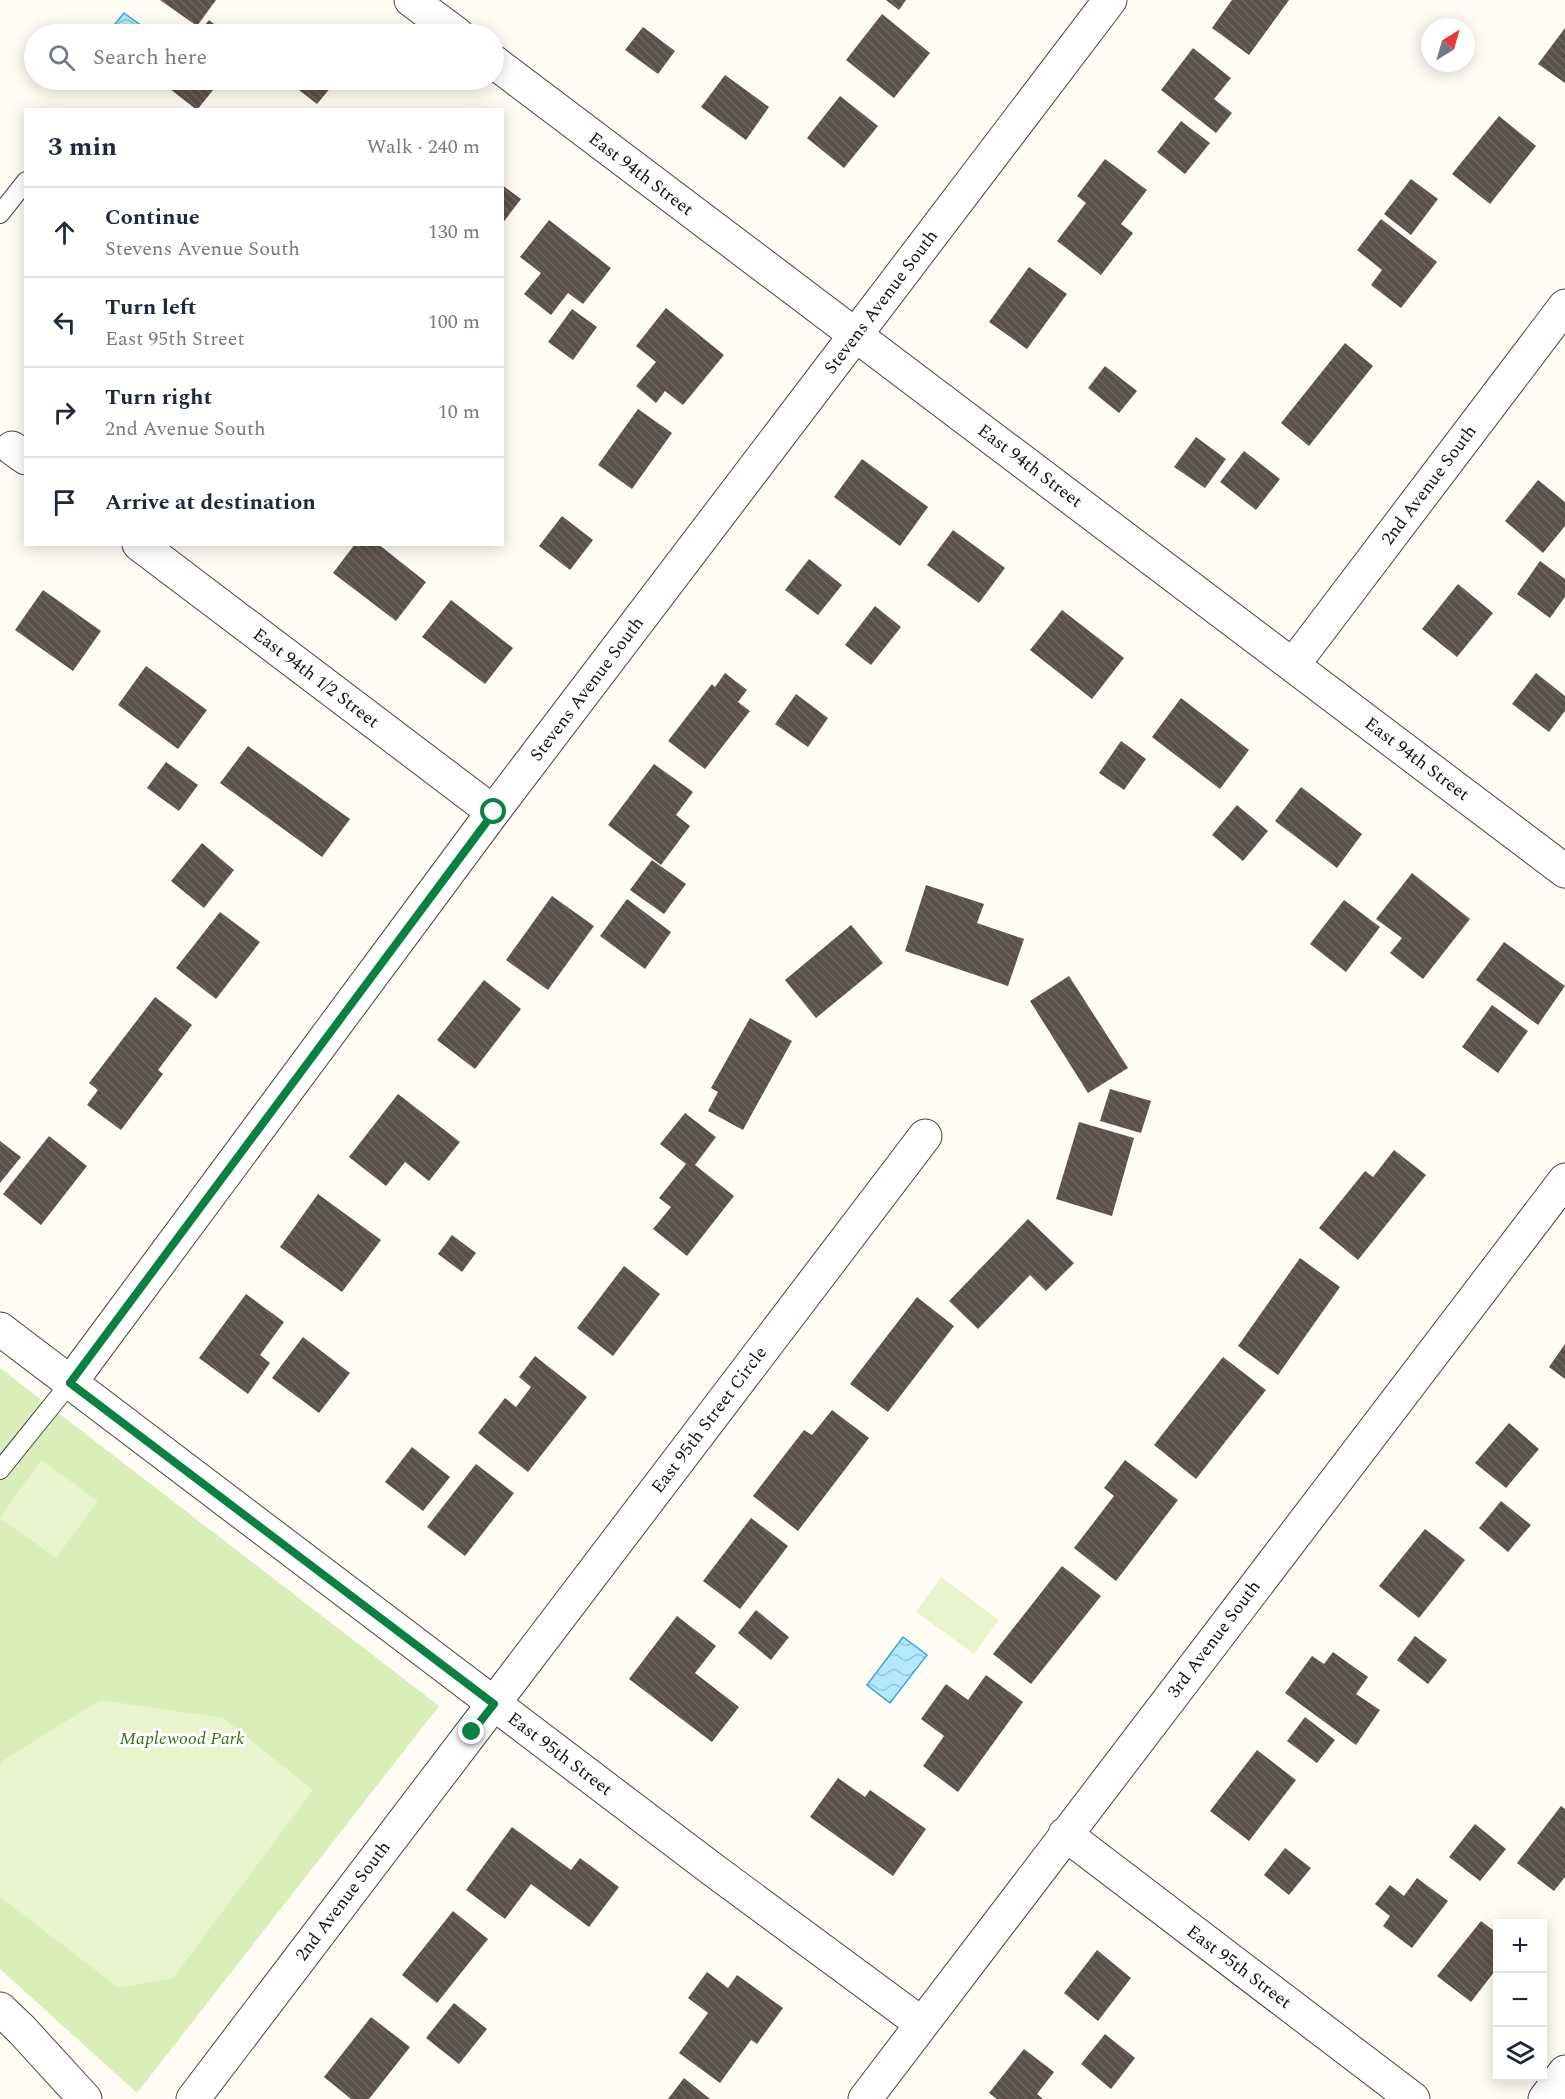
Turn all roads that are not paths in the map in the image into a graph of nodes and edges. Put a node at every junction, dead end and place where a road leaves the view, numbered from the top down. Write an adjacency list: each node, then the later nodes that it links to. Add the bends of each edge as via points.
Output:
1 (1110, 0): 8 (street, Stevens Avenue South)
2 (428, 5): 3 (street)
3 (447, 24)
4 (504, 70): 8 (street, East 94th Street)
5 (24, 184): 6 (lane)
6 (0, 214)
7 (1565, 306): 10 (street, 2nd Avenue South)
8 (855, 335): 10 (street, East 94th Street); 11 (street, Stevens Avenue South)
9 (143, 546): 11 (street, East 94th 1/2 Street)
10 (1293, 665): 12 (street, East 94th Street)
11 (494, 812): 16 (street, Stevens Avenue South)
12 (1565, 871)
13 (926, 1136): 18 (street, East 95th Street Circle)
14 (1565, 1180): 19 (street, 3rd Avenue South)
15 (0, 1329): 16 (street, East 95th Street)
16 (70, 1383): 17 (lane); 18 (street, East 95th Street)
17 (0, 1470)
18 (494, 1704): 21 (street, East 95th Street); 24 (street, 2nd Avenue South)
19 (1065, 1834): 21 (street, 3rd Avenue South); 26 (street, East 95th Street)
20 (0, 2009): 23 (street)
21 (922, 2024): 25 (street, 3rd Avenue South)
22 (1565, 2072): 27 (street)
23 (85, 2099)
24 (193, 2099)
25 (865, 2099)
26 (1413, 2099)
27 (1545, 2099)

